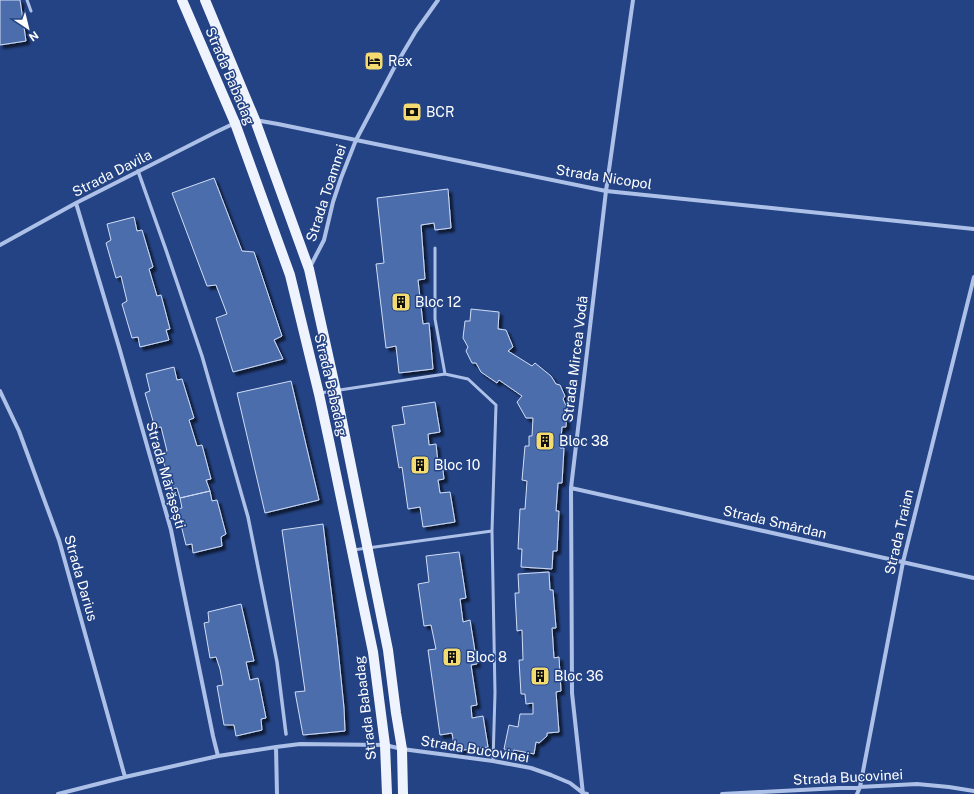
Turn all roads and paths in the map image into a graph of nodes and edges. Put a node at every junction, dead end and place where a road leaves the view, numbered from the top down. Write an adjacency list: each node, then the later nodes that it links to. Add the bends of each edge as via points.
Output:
1 (27, 0): 6 (lane)
2 (182, 0): 8 (main road, Strada Babadag)
3 (205, 0): 7 (main road, Strada Babadag)
4 (438, 0): 9 (street, Strada Toamnei, via 416,31)
5 (633, 0): 11 (street, Strada Mircea Vodă)
6 (31, 11)
7 (254, 120): 8 (street, Strada Nicopol); 9 (street, Strada Nicopol); 16 (main road, Strada Babadag)
8 (235, 123): 10 (street, Strada Davila); 21 (main road, Strada Babadag, via 290,275)
9 (356, 140): 11 (street, Strada Nicopol); 16 (street, Strada Toamnei, via 333,202 324,240)
10 (138, 171): 12 (street, Strada Davila); 28 (street, via 202,356 248,518 277,662)
11 (606, 191): 13 (street, Strada Nicopol); 22 (street, Strada Mircea Vodă)
12 (76, 203): 14 (street, Strada Davila); 32 (street, Strada Mărășești, via 171,530)
13 (974, 229)
14 (0, 245)
15 (434, 248): 18 (lane, via 435,319)
16 (309, 269): 19 (main road, Strada Babadag)
17 (974, 277): 26 (street, Strada Traian)
18 (445, 374): 19 (lane); 23 (lane, via 468,379 496,405)
19 (336, 390): 21 (lane); 24 (main road, Strada Babadag)
20 (0, 391): 34 (street, Strada Darius, via 19,431 59,540)
21 (319, 394): 25 (main road, Strada Babadag)
22 (571, 488): 26 (street, Strada Smârdan); 41 (street, Strada Mircea Vodă, via 572,693)
23 (492, 531): 24 (lane); 33 (lane, via 495,693)
24 (368, 548): 25 (lane); 31 (main road, Strada Babadag, via 388,650)
25 (352, 550): 29 (main road, Strada Babadag, via 373,652)
26 (902, 562): 27 (street, Strada Smârdan); 35 (street, Strada Traian)
27 (974, 578)
28 (286, 734)
29 (385, 745): 30 (street, Strada Bucovinei); 31 (street, Strada Bucovinei); 39 (main road, Strada Babadag)
30 (276, 746): 32 (street, Strada Bucovinei); 38 (street)
31 (402, 749): 33 (street, Strada Bucovinei); 40 (main road, Strada Babadag)
32 (218, 756): 34 (street, Strada Bucovinei)
33 (493, 761): 41 (street, Strada Bucovinei, via 551,775 570,783)
34 (125, 777): 37 (street, Strada Bucovinei)
35 (860, 787): 36 (street, Strada Bucovinei, via 917,784); 42 (street, Strada Bucovinei); 43 (street, Strada Traian)
36 (974, 791)
37 (58, 794)
38 (277, 794)
39 (387, 794)
40 (403, 794)
41 (584, 794)
42 (722, 794)
43 (857, 794)

